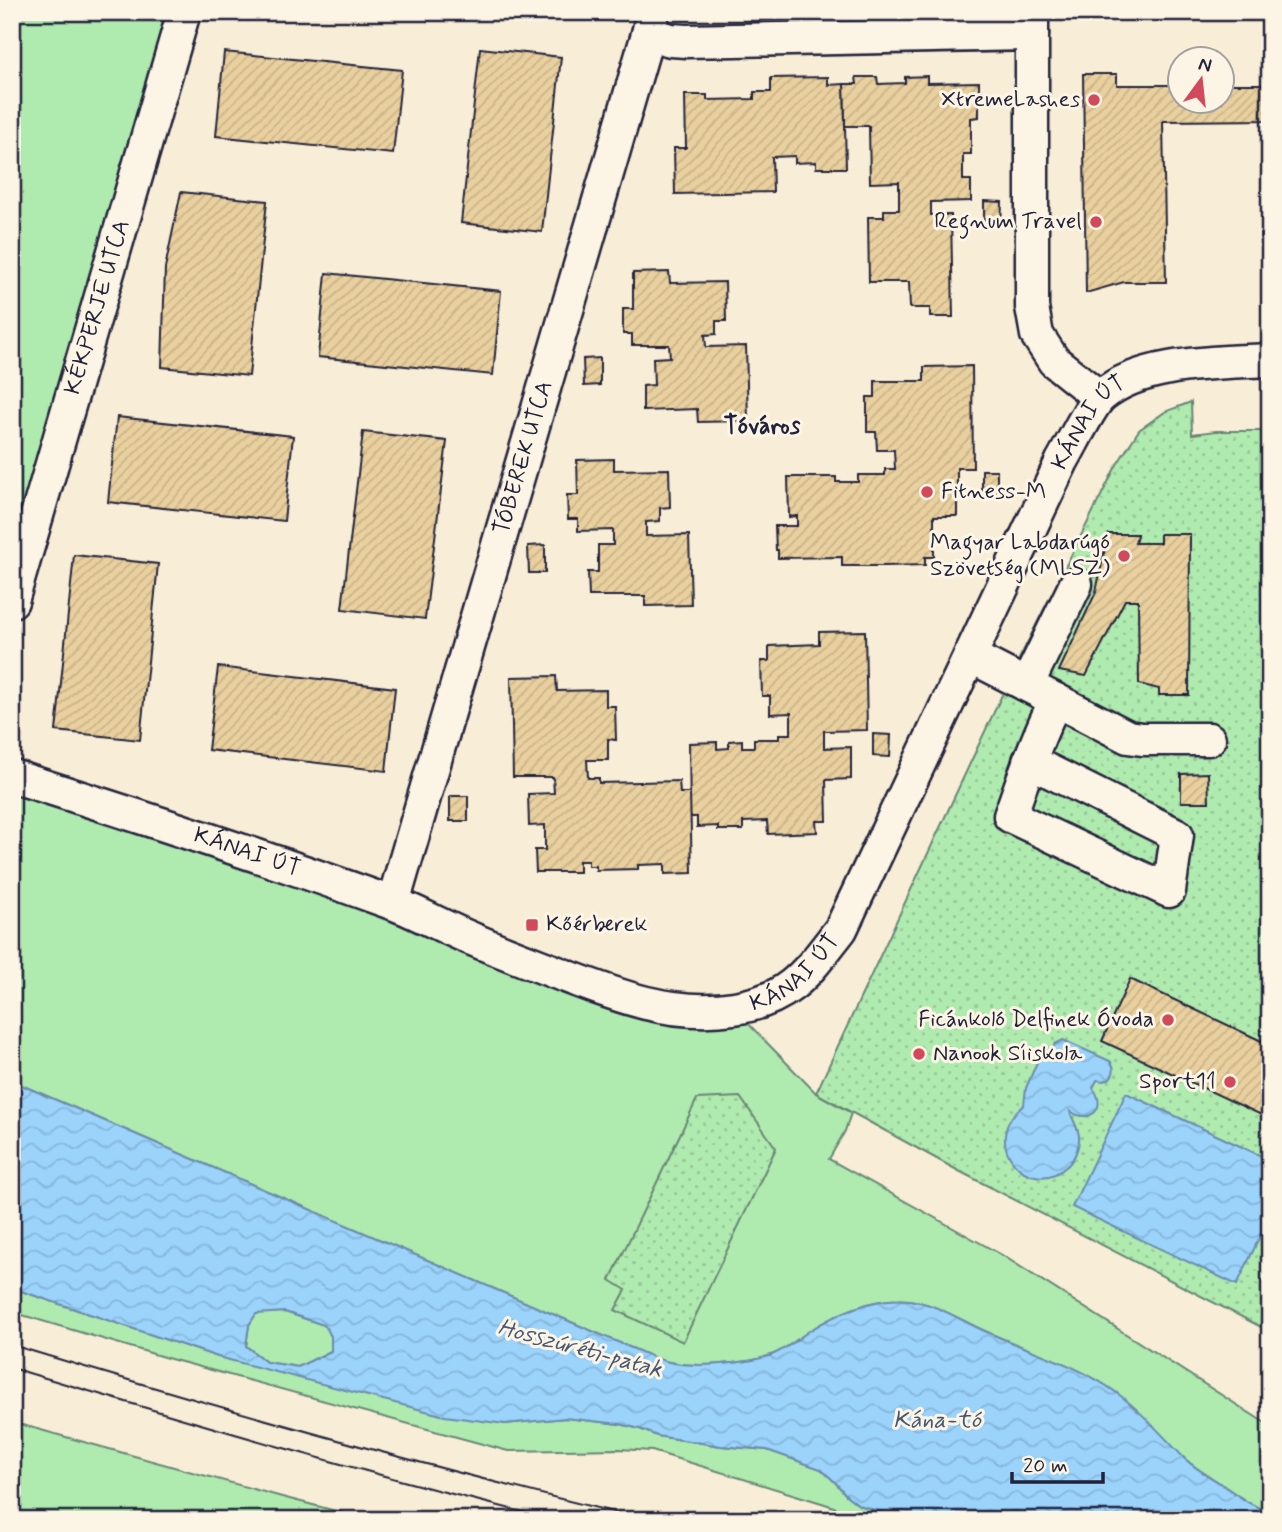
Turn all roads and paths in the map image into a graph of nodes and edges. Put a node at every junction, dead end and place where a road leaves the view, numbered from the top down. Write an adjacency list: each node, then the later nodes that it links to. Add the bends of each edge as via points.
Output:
1 (184, 12): 7 (street, KÉKPERJE UTCA)
2 (650, 23): 3 (street, via 671,40 686,41); 14 (street, TÓBEREK UTCA)
3 (1032, 23): 5 (street, via 1032,307 1037,335 1054,360)
4 (1270, 360): 5 (street, KÁNAI ÚT, via 1150,372)
5 (1100, 397): 8 (street, KÁNAI ÚT, via 1062,461)
6 (1076, 584): 9 (street)
7 (12, 601)
8 (970, 656): 9 (street); 14 (street, KÁNAI ÚT, via 841,929 805,975 784,992 733,1008 656,1006 490,946)
9 (1027, 685): 10 (street)
10 (1056, 700): 11 (street, via 1128,737); 12 (street)
11 (1209, 739)
12 (1029, 761): 12 (street, via 1177,835 1169,891 1010,816)
13 (12, 776): 14 (street, KÁNAI ÚT)
14 (393, 903)

